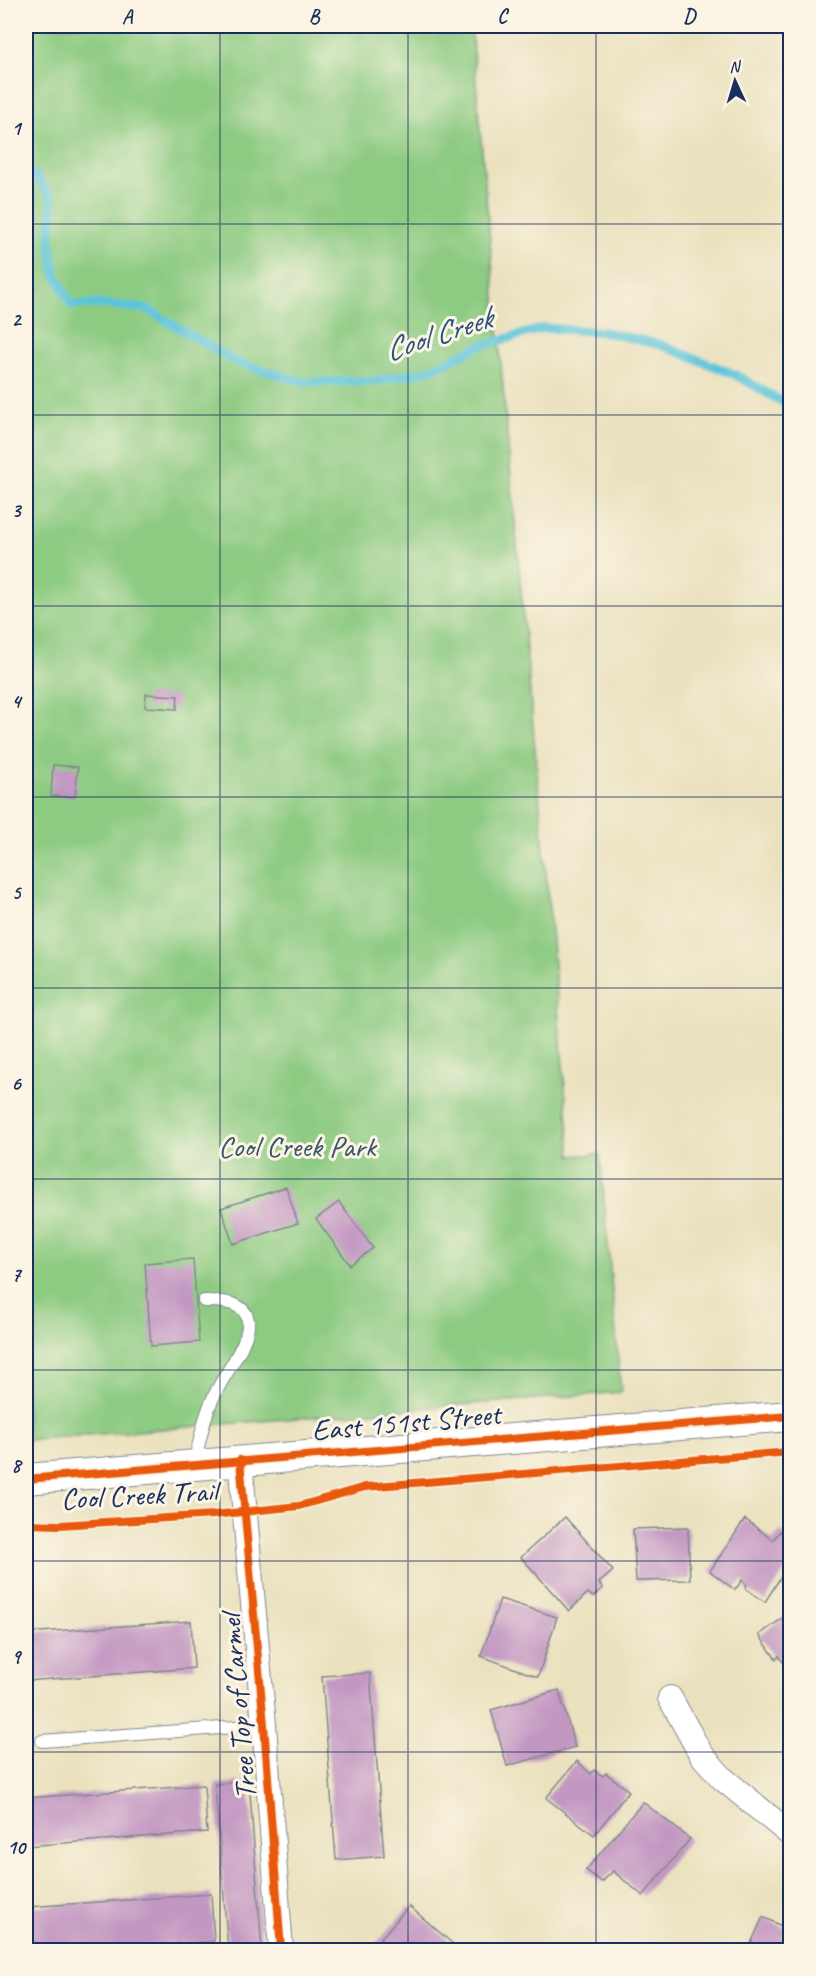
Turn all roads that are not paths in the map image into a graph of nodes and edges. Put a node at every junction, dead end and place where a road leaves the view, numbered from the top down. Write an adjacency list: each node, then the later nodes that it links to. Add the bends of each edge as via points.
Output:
1 (204, 1301): 4 (lane, via 241,1308 248,1335 215,1393)
2 (790, 1416): 3 (street, East 151st Street)
3 (240, 1460): 4 (street, East 151st Street); 7 (street, Tree Top of Carmel)
4 (194, 1464): 5 (street, East 151st Street)
5 (26, 1479)
6 (670, 1698): 9 (street, via 701,1754 722,1778)
7 (264, 1725): 8 (lane); 10 (street, Tree Top of Carmel)
8 (42, 1741)
9 (790, 1834)
10 (281, 1950)

